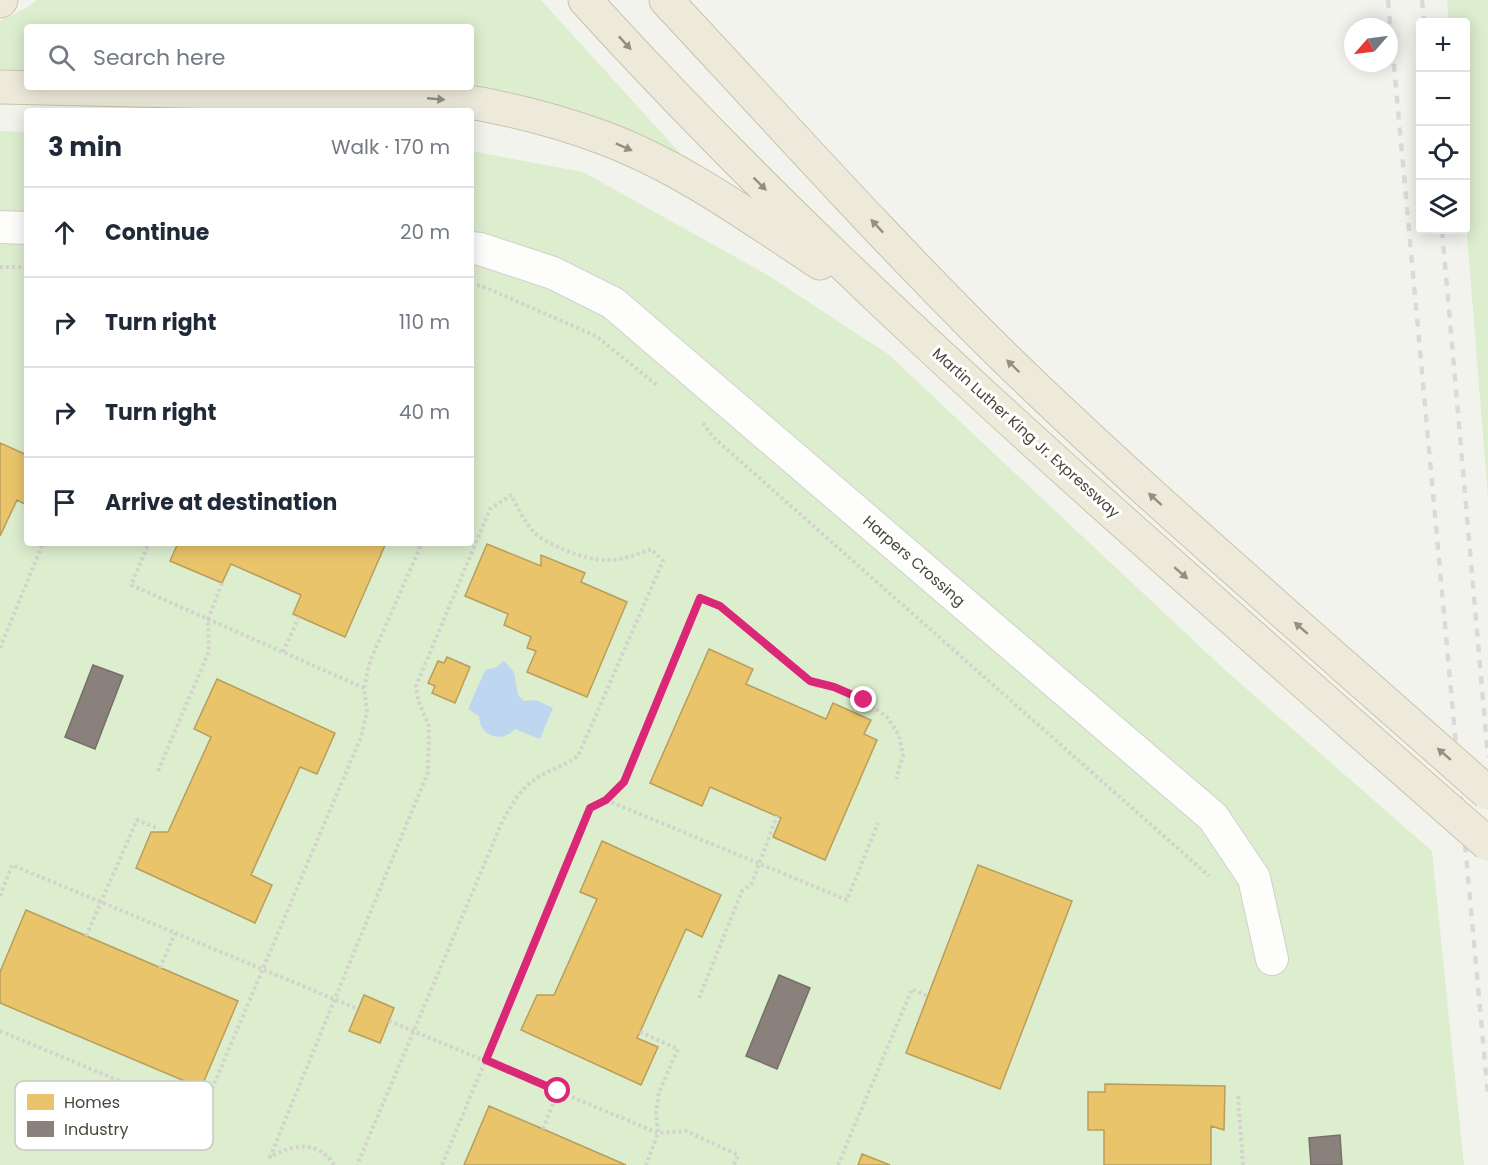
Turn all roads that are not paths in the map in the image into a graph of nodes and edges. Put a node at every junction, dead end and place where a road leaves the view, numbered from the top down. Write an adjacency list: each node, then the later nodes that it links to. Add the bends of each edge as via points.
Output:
1 (585, 0): 9 (highway, Martin Luther King Jr. Expressway, one-way to 9, via 731,154)
2 (666, 0): 10 (highway, one-way to 2, bridge, via 1155,498 1004,357)
3 (0, 87): 4 (highway, one-way to 4)
4 (24, 88)
5 (133, 90): 9 (highway, one-way to 9, via 398,96 480,104 563,123 607,139 697,184)
6 (0, 227): 7 (street)
7 (24, 228)
8 (474, 248): 12 (street, Harpers Crossing, via 553,273 613,303 1214,817 1254,878)
9 (889, 308): 11 (highway, Martin Luther King Jr. Expressway, one-way to 11, bridge, via 1093,495)
10 (1488, 793)
11 (1488, 844)
12 (1272, 959)

